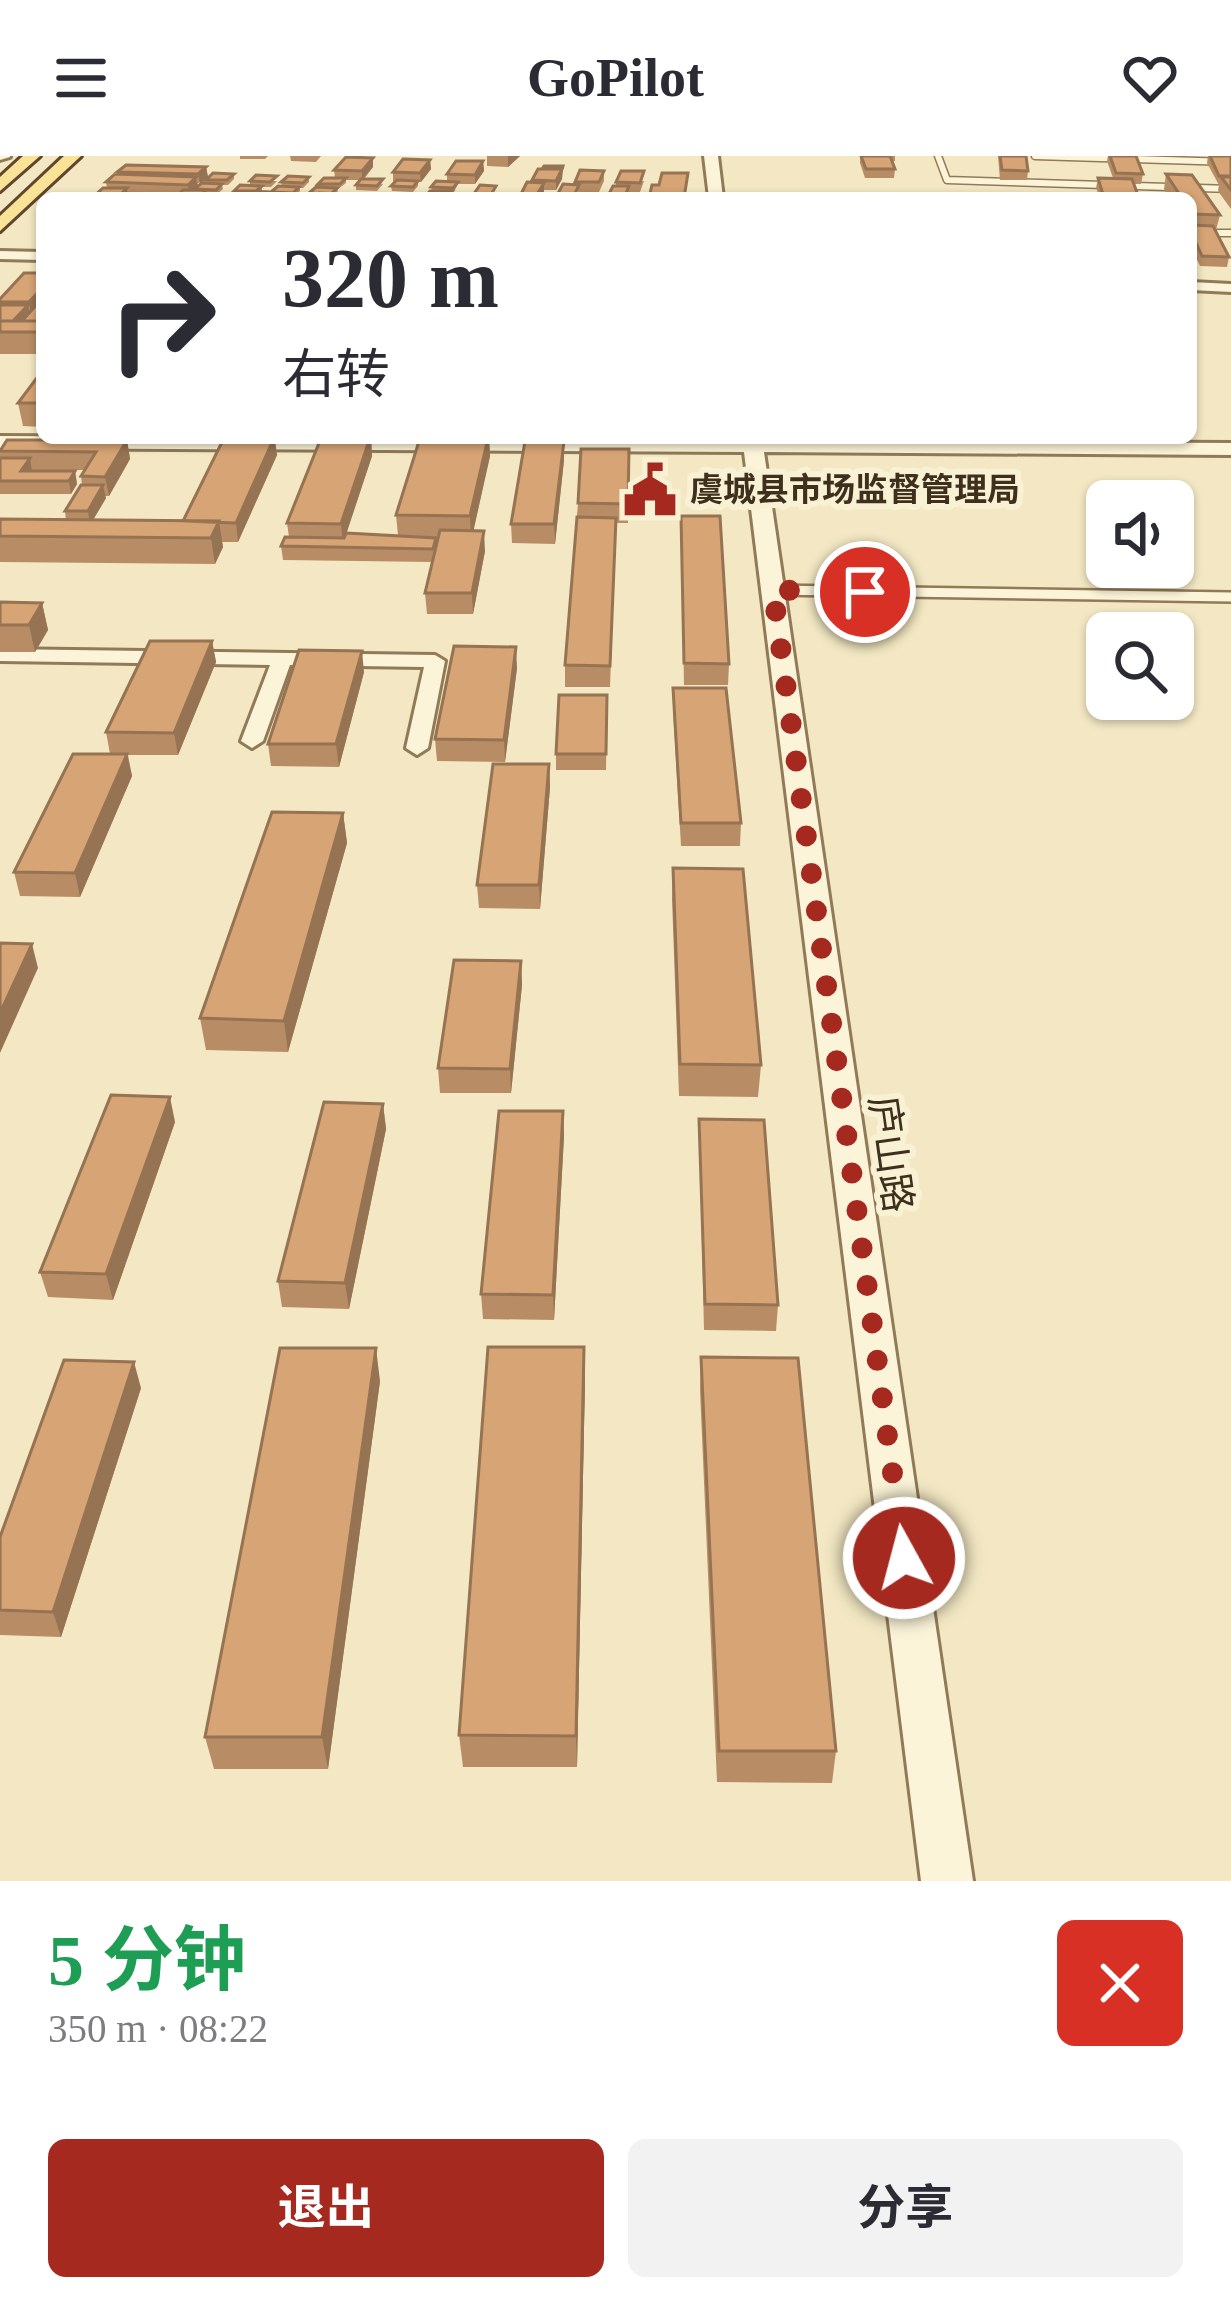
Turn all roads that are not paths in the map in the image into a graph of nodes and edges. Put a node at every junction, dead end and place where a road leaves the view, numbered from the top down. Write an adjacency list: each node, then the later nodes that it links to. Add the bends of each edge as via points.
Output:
1 (32, 156): 12 (main road)
2 (74, 156): 18 (main road)
3 (92, 156): 15 (main road)
4 (711, 156): 16 (street)
5 (938, 156): 11 (lane, via 947,180)
6 (1035, 156): 7 (lane)
7 (1074, 157): 9 (lane); 11 (lane)
8 (1220, 159): 9 (lane); 10 (lane)
9 (1177, 160): 13 (lane)
10 (1231, 162)
11 (1082, 184): 13 (lane)
12 (0, 186)
13 (1189, 187): 14 (lane)
14 (1231, 188)
15 (58, 192)
16 (715, 192)
17 (36, 214): 21 (main road)
18 (0, 226)
19 (1197, 232): 20 (lane)
20 (1231, 233)
21 (0, 253): 22 (street)
22 (36, 256)
23 (1197, 286): 24 (street)
24 (1231, 288)
25 (0, 442): 26 (street)
26 (36, 442)
27 (753, 444): 30 (street, 庐山路)
28 (958, 444): 29 (street)
29 (1231, 448)
30 (773, 590): 31 (lane); 36 (street, 庐山路)
31 (1231, 597)
32 (0, 656): 33 (street)
33 (282, 659): 34 (street); 35 (street, via 435,661)
34 (252, 741)
35 (417, 748)
36 (947, 1881)

